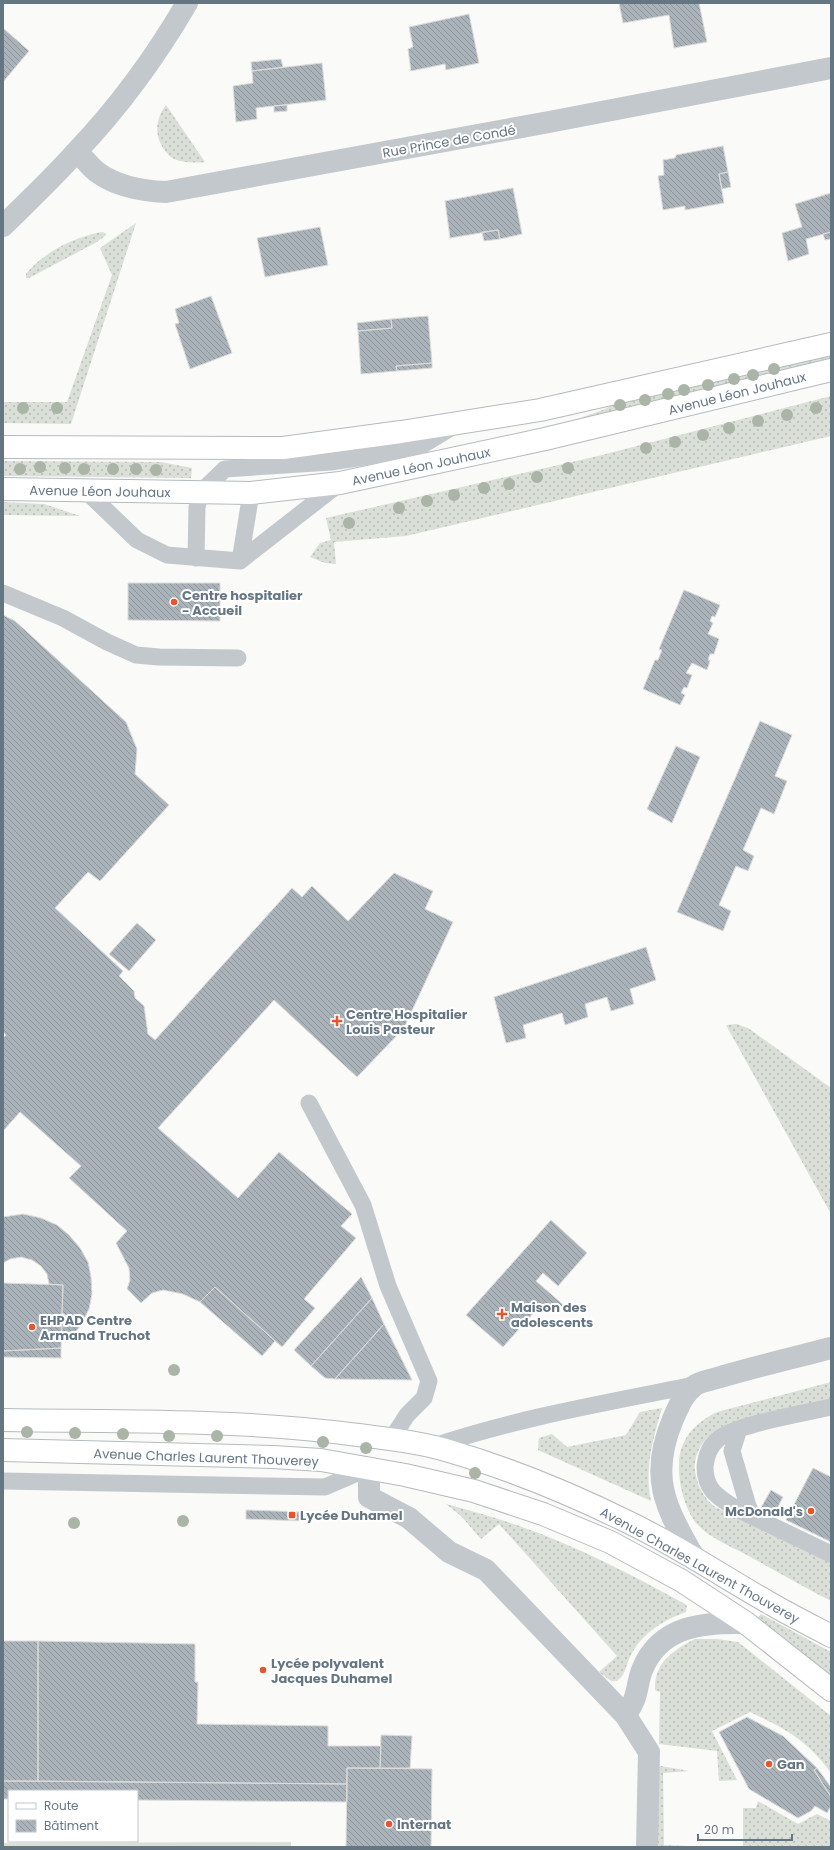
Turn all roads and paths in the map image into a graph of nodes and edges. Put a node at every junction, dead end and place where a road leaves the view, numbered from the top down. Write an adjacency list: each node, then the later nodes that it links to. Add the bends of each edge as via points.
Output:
1 (188, 3): 3 (street, via 149,64)
2 (831, 68): 3 (street, Rue Prince de Condé, via 166,192 141,191 116,183 97,172)
3 (77, 152): 4 (street)
4 (3, 226)
5 (831, 344): 7 (main road, via 540,410)
6 (831, 370): 9 (main road, Avenue Léon Jouhaux, via 538,440)
7 (461, 422): 8 (main road, via 283,448); 12 (lane, via 416,449 331,462 225,469)
8 (3, 448)
9 (340, 483): 13 (main road, Avenue Léon Jouhaux); 15 (lane)
10 (3, 489): 11 (main road, Avenue Léon Jouhaux)
11 (86, 491): 12 (main road, Avenue Léon Jouhaux); 14 (lane, via 137,540 167,555)
12 (200, 492): 13 (main road, Avenue Léon Jouhaux); 14 (lane, via 197,507)
13 (251, 493): 15 (lane)
14 (196, 558): 15 (lane)
15 (240, 561)
16 (3, 593): 17 (lane, via 63,618 136,655)
17 (238, 658)
18 (309, 1103): 24 (lane, via 363,1204 388,1286 429,1381 424,1398 408,1415)
19 (831, 1348): 20 (street)
20 (694, 1385): 25 (lane, via 534,1418 468,1434); 31 (street, via 681,1401 667,1434 662,1464 663,1492 671,1515)
21 (831, 1407): 23 (lane)
22 (3, 1420): 24 (main road, Avenue Charles Laurent Thouverey, via 266,1425)
23 (739, 1429): 29 (lane, via 732,1450); 29 (lane, via 729,1432 711,1446 706,1463 706,1479 713,1493)
24 (391, 1440): 25 (main road, Avenue Charles Laurent Thouverey)
25 (431, 1447): 31 (main road, Avenue Charles Laurent Thouverey, via 512,1471 570,1495 630,1523)
26 (3, 1450): 27 (main road, Avenue Charles Laurent Thouverey, via 273,1457 321,1460)
27 (369, 1468): 28 (lane, via 325,1487); 32 (main road, Avenue Charles Laurent Thouverey, via 474,1492 543,1514 610,1542 682,1581); 35 (street, via 369,1497 409,1518 449,1552 486,1570)
28 (3, 1481)
29 (753, 1517): 30 (lane)
30 (831, 1554)
31 (695, 1559): 33 (main road, Avenue Charles Laurent Thouverey)
32 (746, 1623): 34 (main road, Avenue Charles Laurent Thouverey); 35 (street, via 706,1623 682,1630 662,1641 642,1669 634,1699)
33 (831, 1636)
34 (831, 1690)
35 (626, 1716): 36 (street, via 649,1752)
36 (647, 1847)

